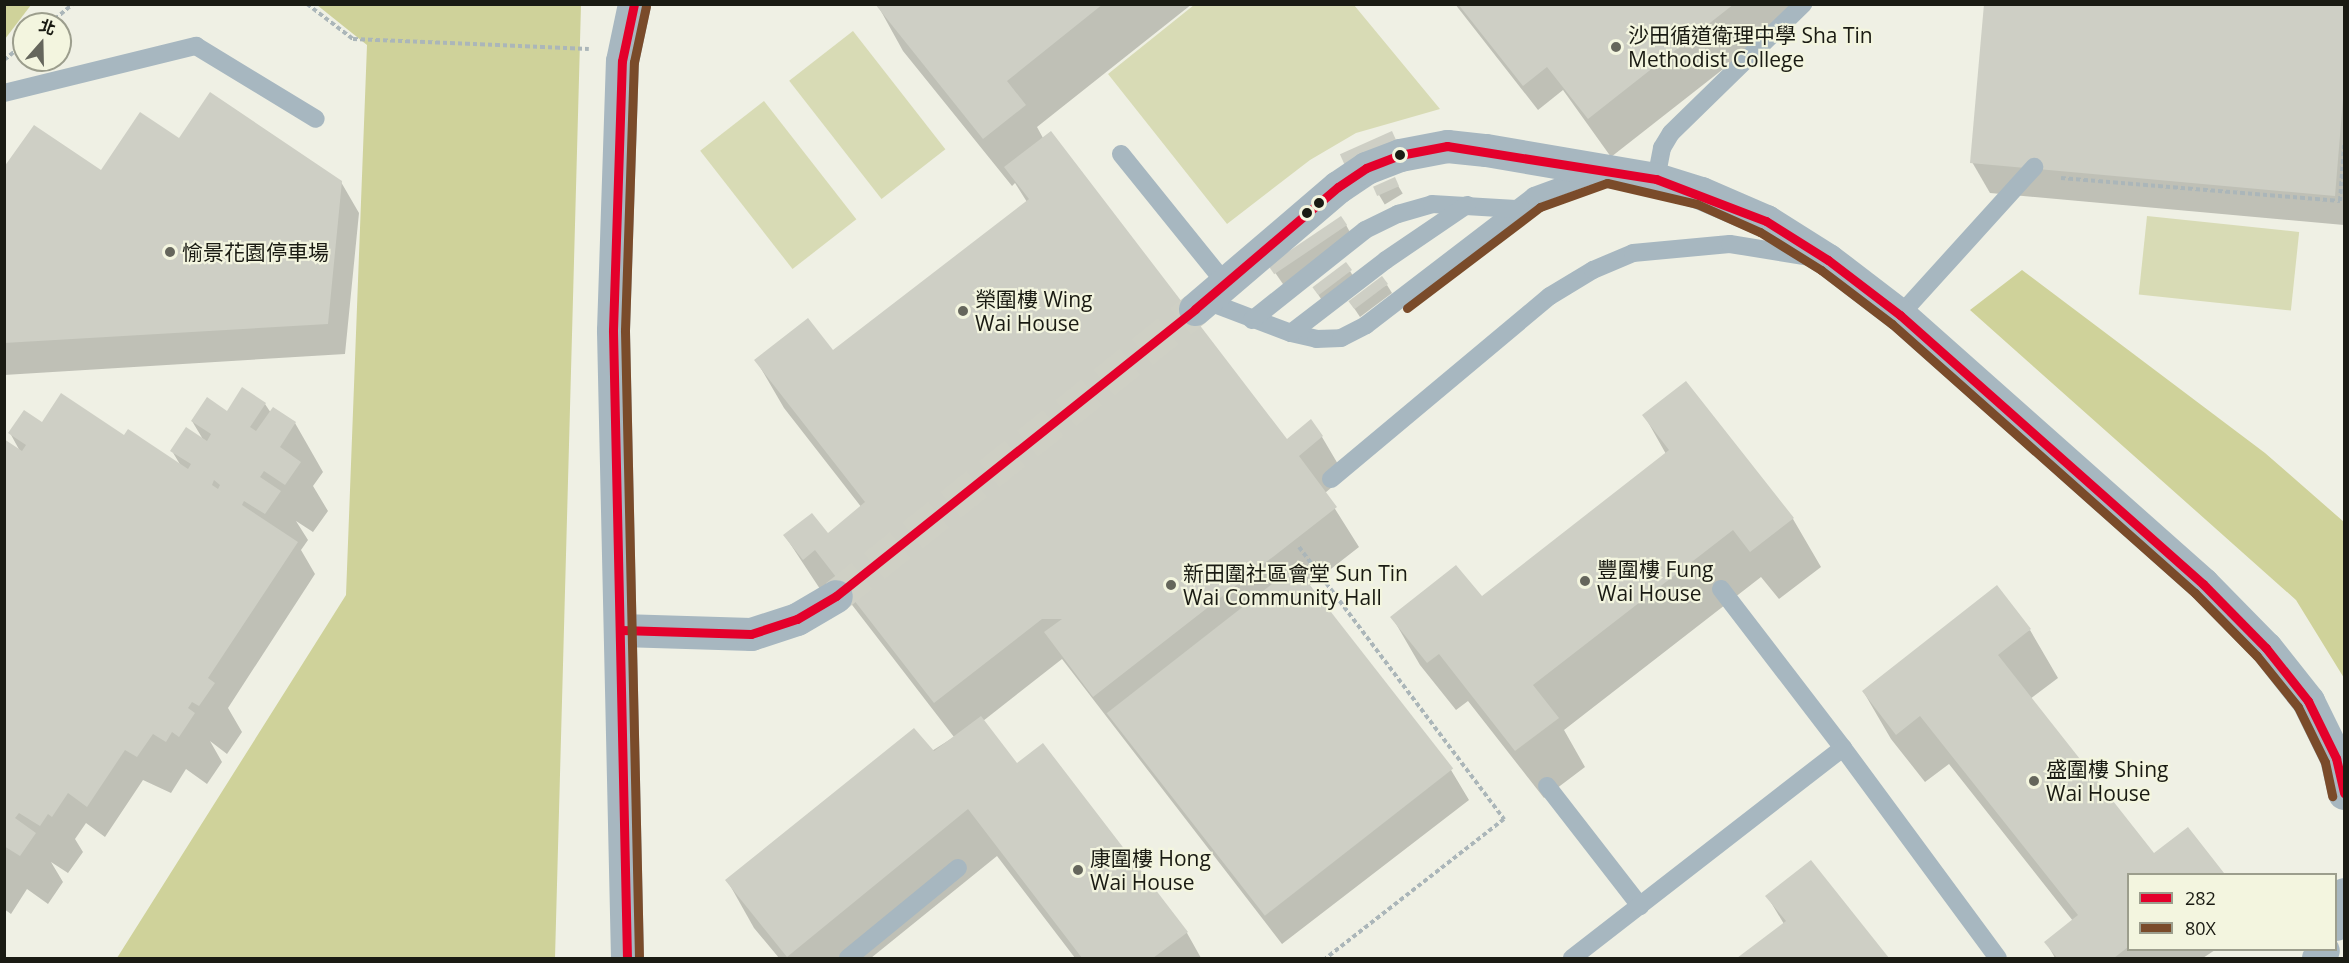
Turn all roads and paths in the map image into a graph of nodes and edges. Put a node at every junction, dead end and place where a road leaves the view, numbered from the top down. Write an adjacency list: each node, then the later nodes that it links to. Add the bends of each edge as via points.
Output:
1 (307, 4): 4 (path, via 353,39)
2 (634, 4): 23 (street, via 622,61 613,330)
3 (1803, 4): 11 (lane, via 1671,133 1662,148)
4 (590, 49)
5 (4, 93): 6 (lane, via 196,46)
6 (316, 119)
7 (2344, 145): 10 (path, via 2340,201)
8 (1121, 154): 15 (lane)
9 (1606, 171): 11 (street); 13 (lane, via 1565,182); 15 (street, via 1447,146 1400,155 1366,168 1338,187)
10 (2031, 171): 16 (lane)
11 (1656, 179): 14 (street, via 1766,221)
12 (1467, 205): 13 (lane); 17 (lane, via 1432,204 1365,230); 18 (lane, via 1386,260)
13 (1516, 209): 18 (lane, via 1366,326 1341,338 1316,339)
14 (1828, 260): 16 (street); 19 (lane, via 1730,244 1633,253 1593,270 1550,296)
15 (1208, 297): 17 (lane)
16 (1899, 315): 26 (street, via 2203,584 2266,648 2308,701 2336,758)
17 (1252, 320): 18 (lane)
18 (1291, 333)
19 (1331, 479)
20 (1299, 548): 33 (path, via 1504,819)
21 (1721, 589): 24 (lane)
22 (836, 596): 23 (street, via 798,619 751,633)
23 (621, 630): 31 (street)
24 (1843, 748): 29 (lane); 35 (lane)
25 (1547, 786): 29 (lane)
26 (2344, 793)
27 (958, 868): 32 (lane)
28 (2344, 894): 30 (street)
29 (1640, 906): 34 (lane)
30 (2337, 920)
31 (627, 958)
32 (848, 958)
33 (1326, 958)
34 (1572, 958)
35 (1998, 958)

